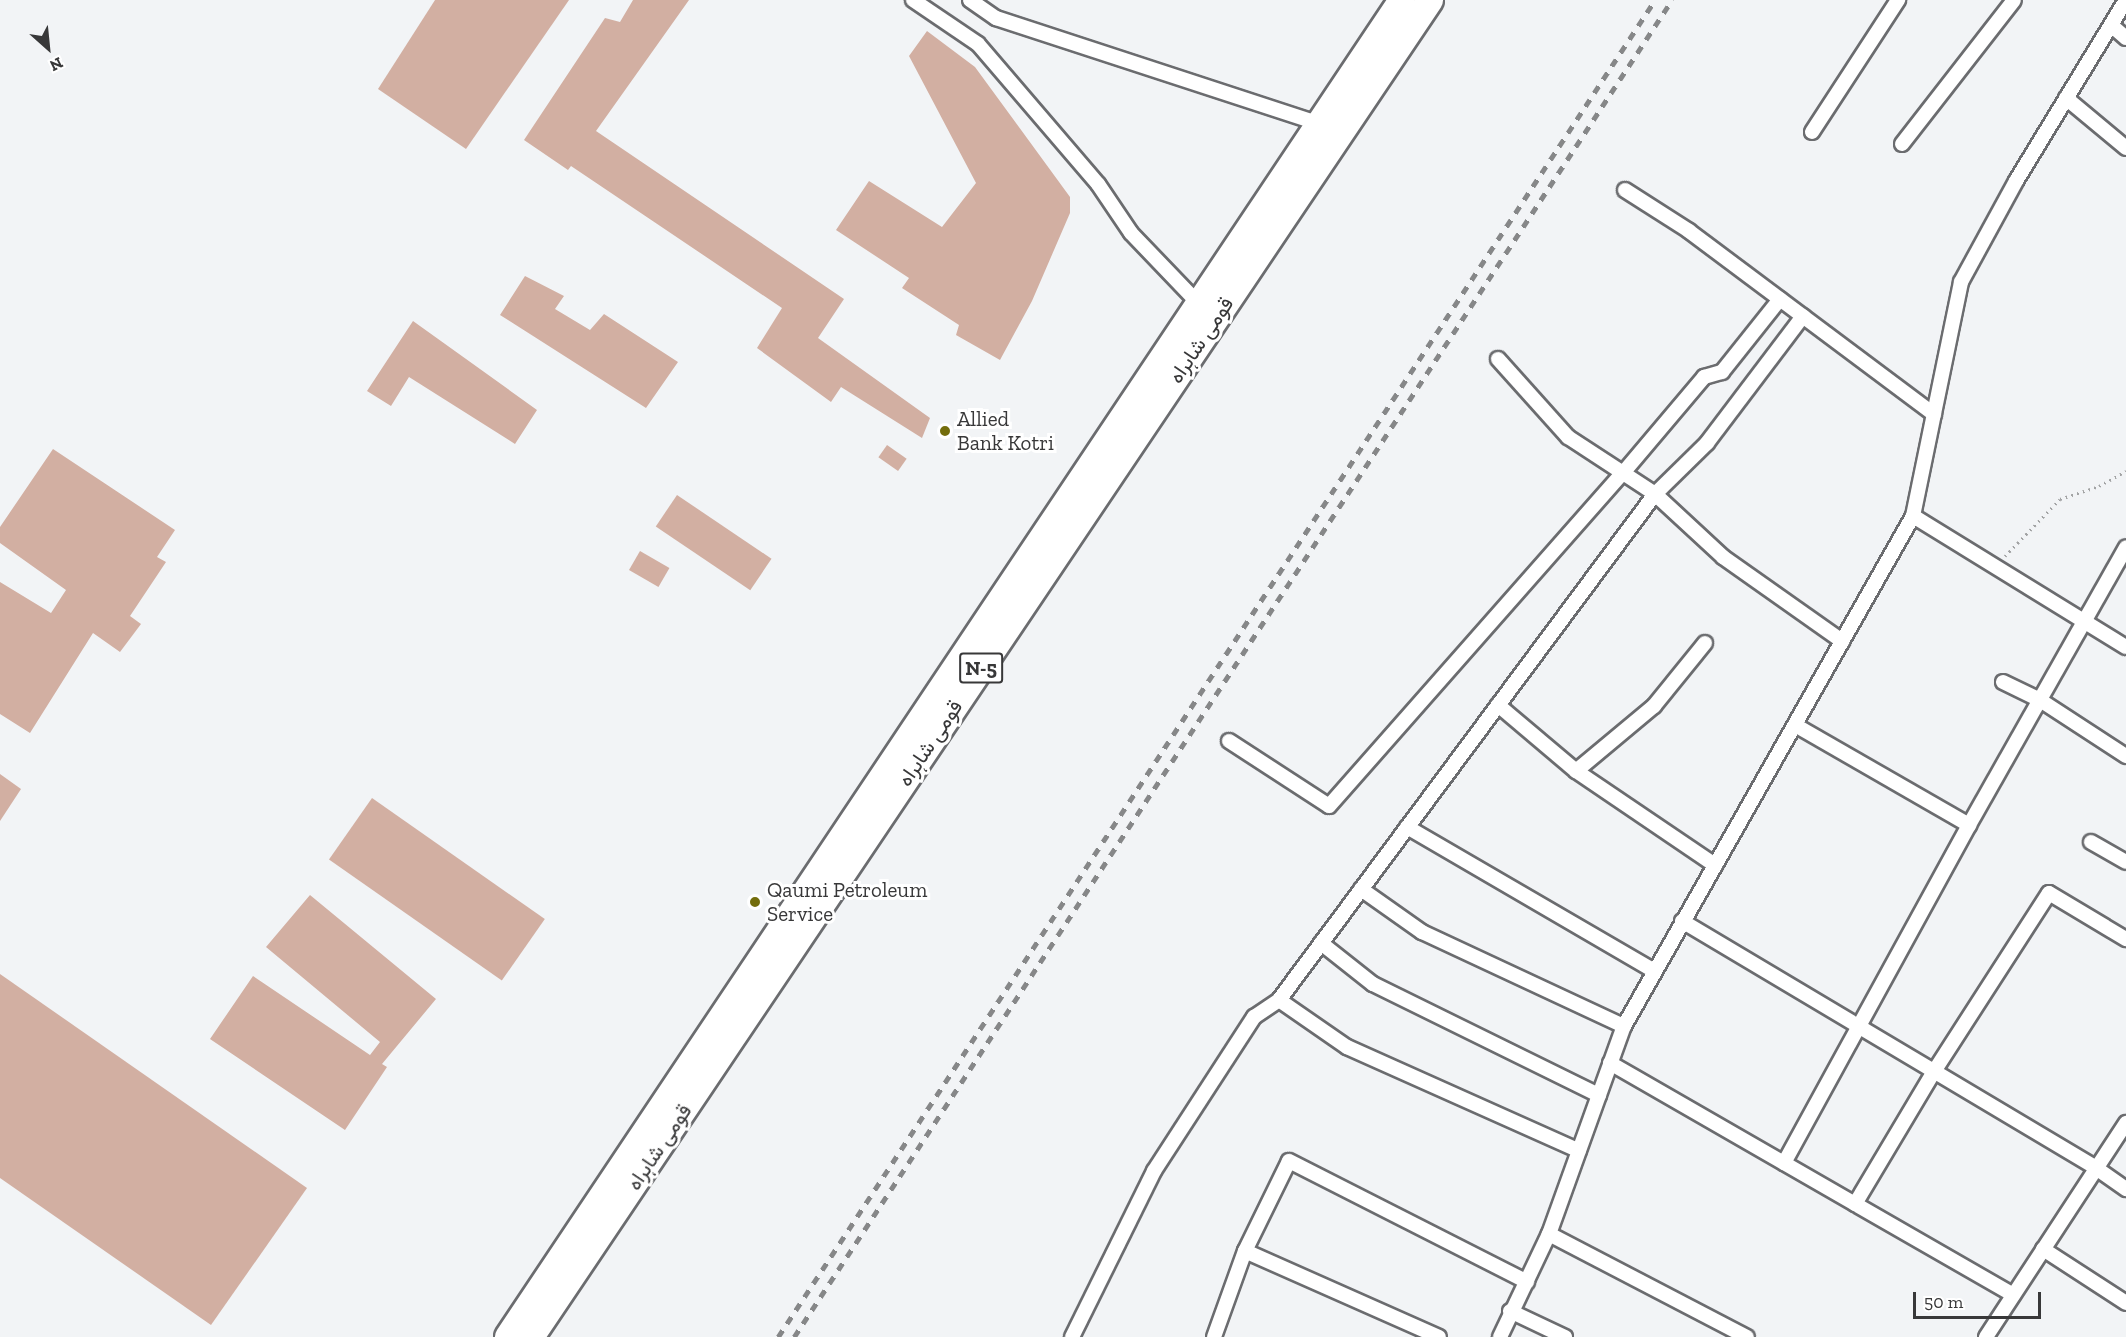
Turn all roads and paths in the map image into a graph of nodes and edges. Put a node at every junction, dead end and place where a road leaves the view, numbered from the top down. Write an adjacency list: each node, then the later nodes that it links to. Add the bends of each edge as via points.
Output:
1 (913, 0): 17 (street, via 978,44 1098,184 1131,233)
2 (970, 0): 11 (street, via 996,18)
3 (1402, 0): 11 (highway, قومی شاہراہ / N-5)
4 (1430, 0): 11 (highway, قومی شاہراہ / N-5)
5 (1898, 0): 12 (street)
6 (2014, 0): 13 (street)
7 (2126, 0): 8 (street)
8 (2111, 25): 9 (street); 10 (street)
9 (2126, 38)
10 (2066, 98): 14 (street); 20 (street, via 1961,282)
11 (1330, 128): 17 (highway, قومی شاہراہ / N-5)
12 (1812, 132)
13 (1902, 144)
14 (2126, 148)
15 (1625, 190): 16 (street)
16 (1780, 298): 18 (street); 22 (street, via 1722,372 1704,377)
17 (1208, 311): 68 (highway, قومی شاہراہ / N-5); 69 (highway, قومی شاہراہ / N-5)
18 (1803, 316): 20 (street); 23 (street, via 1707,443)
19 (1498, 359): 22 (street, via 1568,437)
20 (1934, 414): 24 (street)
21 (2126, 471): 26 (path, via 2099,486 2060,499)
22 (1623, 473): 23 (street); 35 (street, via 1329,806)
23 (1655, 494): 28 (street, via 1723,557); 33 (street)
24 (1913, 516): 26 (street); 28 (street)
25 (2126, 547): 27 (street)
26 (1995, 566): 27 (street)
27 (2085, 620): 30 (street); 32 (street)
28 (1842, 641): 34 (street)
29 (1706, 643): 37 (street, via 1654,706)
30 (2126, 647)
31 (2003, 682): 32 (street)
32 (2040, 700): 36 (street); 38 (street)
33 (1498, 705): 37 (street); 39 (street)
34 (1795, 725): 38 (street); 42 (street)
35 (1229, 741)
36 (2126, 756)
37 (1576, 771): 42 (street)
38 (1969, 825): 50 (street)
39 (1407, 827): 43 (street); 47 (street)
40 (2091, 842): 41 (street)
41 (2126, 862)
42 (1714, 865): 44 (street)
43 (1362, 889): 46 (street); 49 (street, via 1422,932)
44 (1682, 921): 47 (street); 50 (street)
45 (2126, 939): 52 (street, via 2049,893)
46 (1321, 943): 48 (street); 53 (street, via 1373,984)
47 (1654, 971): 49 (street)
48 (1279, 1000): 55 (street, via 1347,1047); 70 (street, via 1254,1017 1154,1171)
49 (1623, 1026): 51 (street)
50 (1860, 1028): 52 (street); 56 (street)
51 (1610, 1063): 53 (street); 56 (street)
52 (1934, 1073): 57 (street); 59 (street)
53 (1599, 1095): 55 (street)
54 (2126, 1122): 57 (street)
55 (1579, 1150): 60 (street)
56 (1784, 1163): 59 (street)
57 (2096, 1168): 58 (street); 61 (street)
58 (2126, 1189)
59 (1855, 1204): 64 (street)
60 (1549, 1234): 63 (street); 75 (street)
61 (2043, 1249): 64 (street); 65 (street)
62 (1245, 1251): 63 (street, via 1289,1161); 71 (street); 72 (street)
63 (1527, 1282): 66 (street)
64 (2013, 1295): 67 (street)
65 (2126, 1303)
66 (1510, 1311): 73 (street); 74 (street)
67 (1991, 1335)
68 (508, 1337)
69 (531, 1337)
70 (1072, 1337)
71 (1214, 1337)
72 (1439, 1337)
73 (1500, 1337)
74 (1565, 1337)
75 (1747, 1337)

